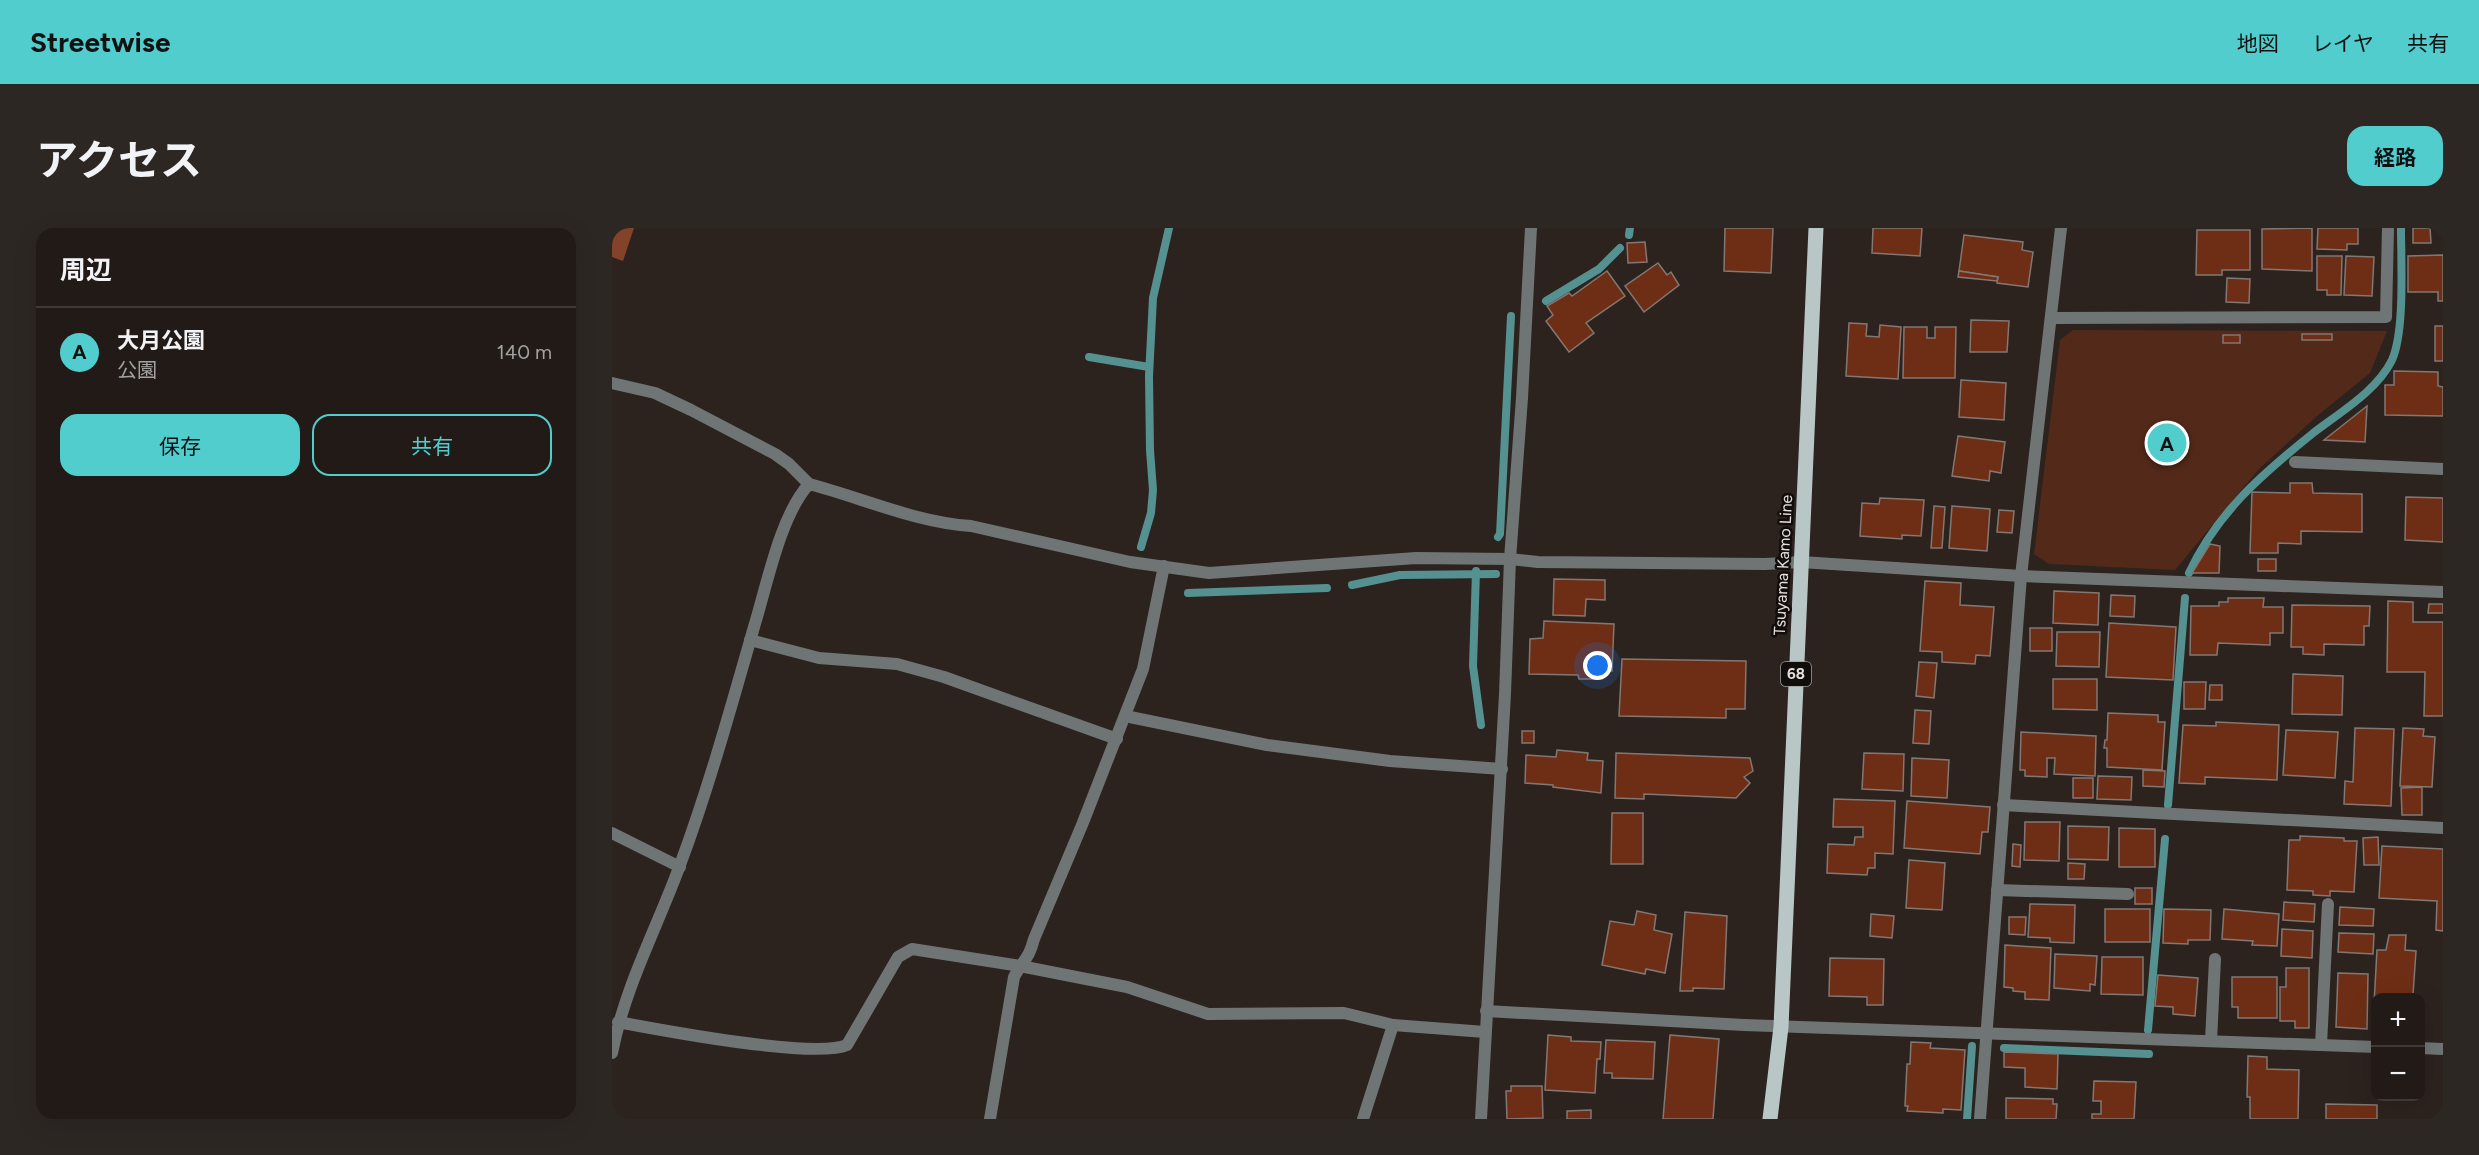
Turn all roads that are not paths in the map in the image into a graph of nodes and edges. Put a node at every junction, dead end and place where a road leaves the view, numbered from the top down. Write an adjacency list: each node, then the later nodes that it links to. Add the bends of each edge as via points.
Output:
1 (1531, 228): 10 (street)
2 (1816, 228): 11 (main road, Tsuyama Kamo Line / 68)
3 (2061, 228): 5 (street)
4 (2388, 228): 5 (street, via 2386,317)
5 (2051, 318): 13 (street)
6 (612, 383): 9 (street, via 655,393 691,410 775,454)
7 (2295, 462): 8 (street)
8 (2443, 469)
9 (809, 484): 12 (street, via 887,510); 15 (street, via 797,497 778,545)
10 (1510, 559): 11 (street); 12 (street, via 1416,558 1209,573); 18 (street)
11 (1801, 562): 13 (street); 31 (main road, Tsuyama Kamo Line / 68)
12 (1164, 566): 16 (street, via 1143,669)
13 (2021, 576): 14 (street); 19 (street)
14 (2443, 592)
15 (750, 640): 17 (street, via 819,658 897,664); 22 (street, via 722,741)
16 (1125, 716): 17 (street); 18 (street, via 1267,746)
17 (1116, 739): 27 (street, via 1029,958)
18 (1502, 769): 28 (street)
19 (2003, 805): 20 (street); 23 (street)
20 (2443, 828)
21 (612, 833): 22 (street)
22 (680, 867): 29 (street)
23 (1997, 890): 24 (street); 33 (street)
24 (2128, 894)
25 (2328, 904): 35 (street)
26 (2215, 959): 34 (street)
27 (1020, 966): 29 (street, via 912,949 898,957 847,1045 838,1049 791,1048); 30 (street, via 1127,987 1208,1014 1344,1013); 40 (street, via 1014,977)
28 (1486, 1011): 31 (street); 32 (street)
29 (618, 1022): 39 (street)
30 (1393, 1025): 32 (street); 41 (street)
31 (1781, 1027): 33 (street); 43 (main road, Tsuyama Kamo Line / 68)
32 (1485, 1032): 42 (street)
33 (1986, 1035): 34 (street); 44 (street)
34 (2211, 1041): 35 (street)
35 (2321, 1045): 36 (street)
36 (2371, 1047)
37 (2425, 1048): 38 (street)
38 (2443, 1049)
39 (612, 1053)
40 (990, 1119)
41 (1363, 1119)
42 (1481, 1119)
43 (1770, 1119)
44 (1980, 1119)

